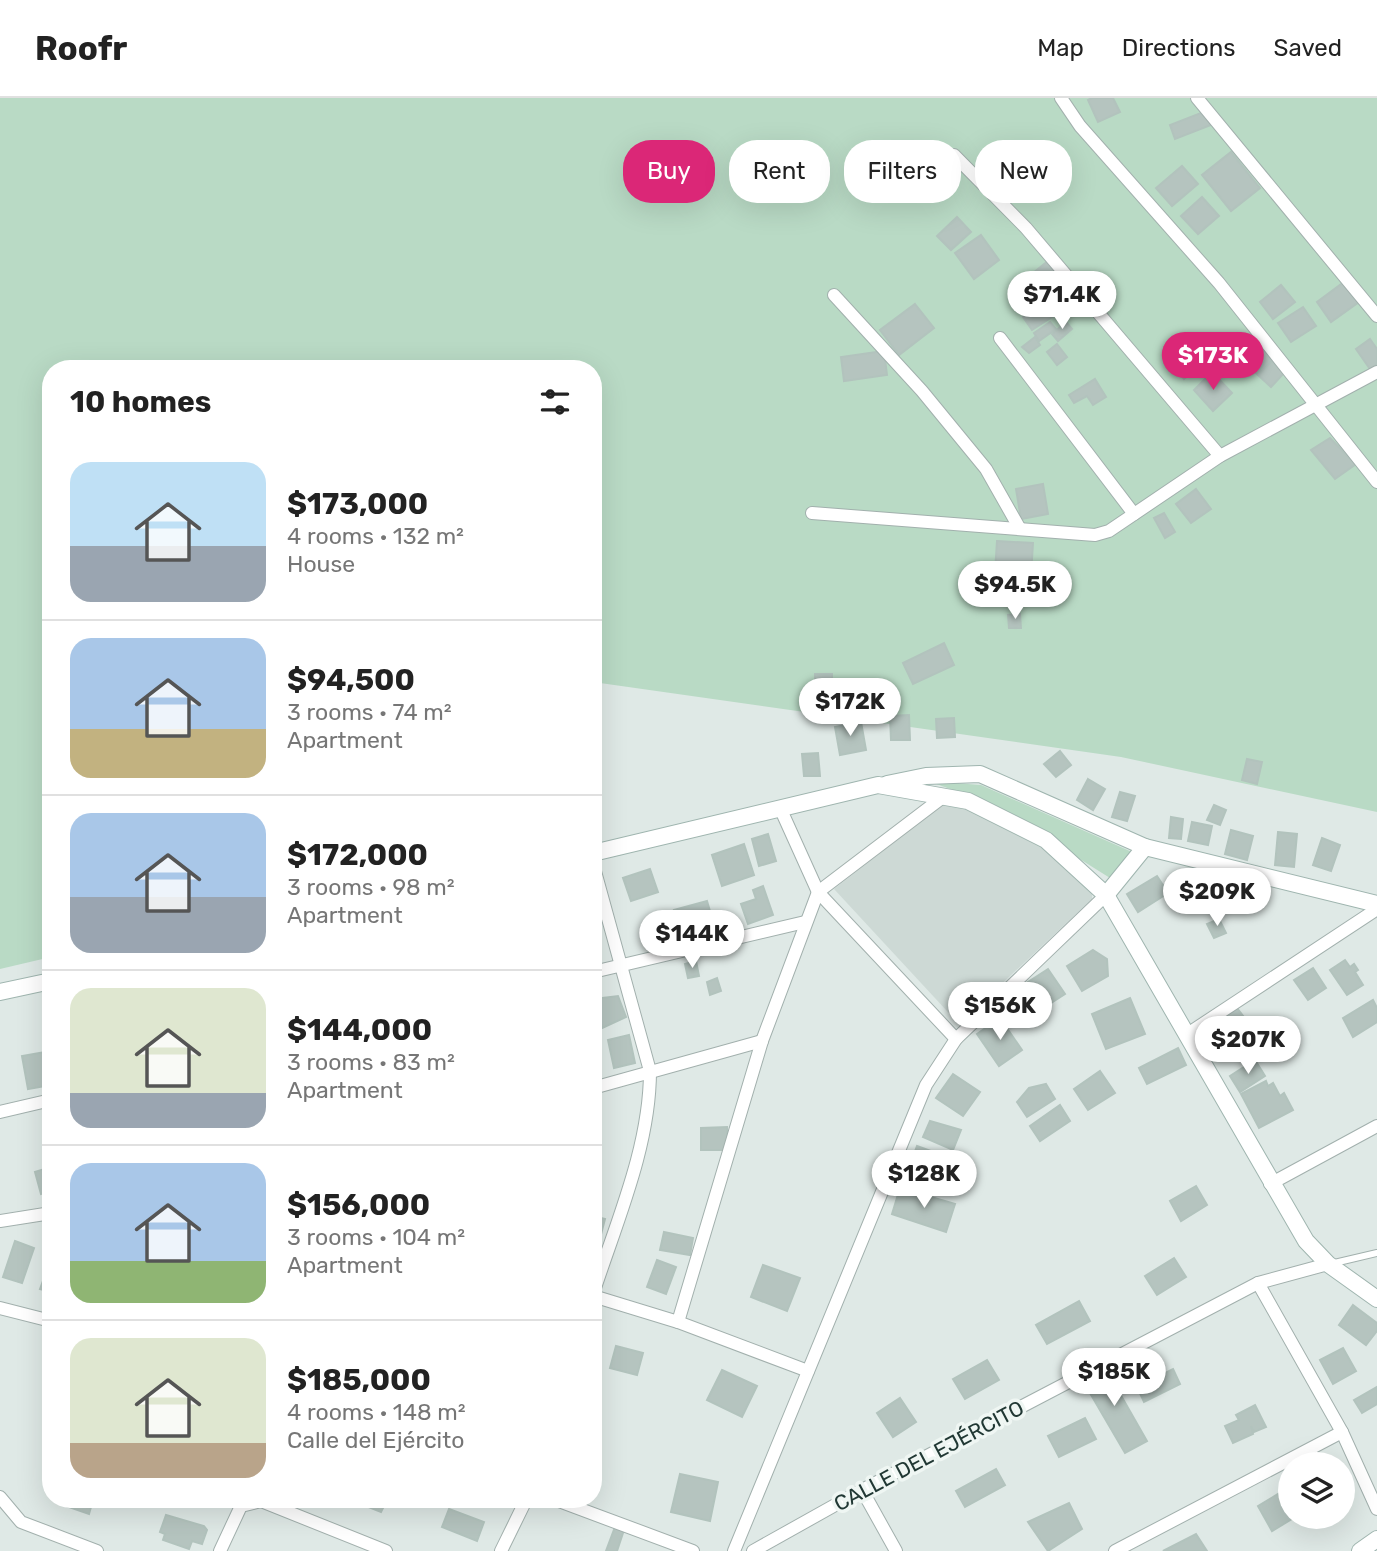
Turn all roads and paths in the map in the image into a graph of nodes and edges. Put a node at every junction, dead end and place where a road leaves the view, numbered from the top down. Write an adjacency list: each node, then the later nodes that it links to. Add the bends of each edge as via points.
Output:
1 (1061, 98): 8 (street, via 1080,127 1219,283)
2 (1197, 98): 5 (street)
3 (961, 162): 9 (street, via 1026,228)
4 (834, 295): 13 (street, via 986,469)
5 (1377, 316)
6 (1000, 338): 12 (street)
7 (1377, 372): 8 (street)
8 (1315, 404): 9 (street); 10 (street)
9 (1220, 456): 12 (street)
10 (1377, 482)
11 (812, 513): 13 (street)
12 (1135, 514): 13 (street, via 1095,535)
13 (1020, 529)
14 (878, 785): 15 (street); 16 (street); 17 (street, via 926,776 980,774)
15 (943, 797): 19 (street); 20 (street, via 968,801 1046,840)
16 (781, 810): 18 (street); 19 (street)
17 (1145, 846): 20 (street); 22 (street)
18 (602, 851)
19 (818, 891): 23 (street); 29 (street)
20 (1106, 895): 28 (street); 29 (street)
21 (602, 896): 24 (street)
22 (1377, 906): 28 (street)
23 (805, 922): 24 (street); 30 (street)
24 (621, 965): 25 (street); 31 (street)
25 (602, 970)
26 (42, 983): 27 (street)
27 (0, 992)
28 (1186, 1035): 36 (street)
29 (956, 1039): 48 (street, via 926,1085)
30 (762, 1041): 31 (street); 47 (street)
31 (650, 1071): 32 (street); 41 (street, via 650,1103)
32 (602, 1085)
33 (42, 1102): 34 (street)
34 (0, 1112)
35 (1377, 1126): 36 (street)
36 (1270, 1184): 40 (street, via 1306,1241)
37 (42, 1214): 38 (street)
38 (0, 1221)
39 (1377, 1253): 40 (lane, CALLE DEL EJÉRCITO)
40 (1328, 1264): 42 (street, CALLE DEL EJÉRCITO); 44 (street)
41 (602, 1266)
42 (1258, 1283): 49 (street); 50 (street, CALLE DEL EJÉRCITO)
43 (602, 1298): 47 (street)
44 (1377, 1299)
45 (0, 1308): 46 (street)
46 (42, 1319)
47 (678, 1322): 48 (street)
48 (808, 1371): 63 (street)
49 (1342, 1432): 56 (street); 66 (street)
50 (862, 1490): 64 (street, CALLE DEL EJÉRCITO); 65 (street)
51 (0, 1497): 58 (street, via 21,1522)
52 (240, 1508): 59 (street)
53 (278, 1508): 60 (street)
54 (522, 1508): 61 (street)
55 (577, 1508): 62 (street)
56 (1377, 1509)
57 (1377, 1539): 67 (street)
58 (97, 1551)
59 (220, 1551)
60 (386, 1551)
61 (501, 1551)
62 (693, 1551)
63 (734, 1551)
64 (753, 1551)
65 (896, 1551)
66 (1115, 1551)
67 (1360, 1551)

